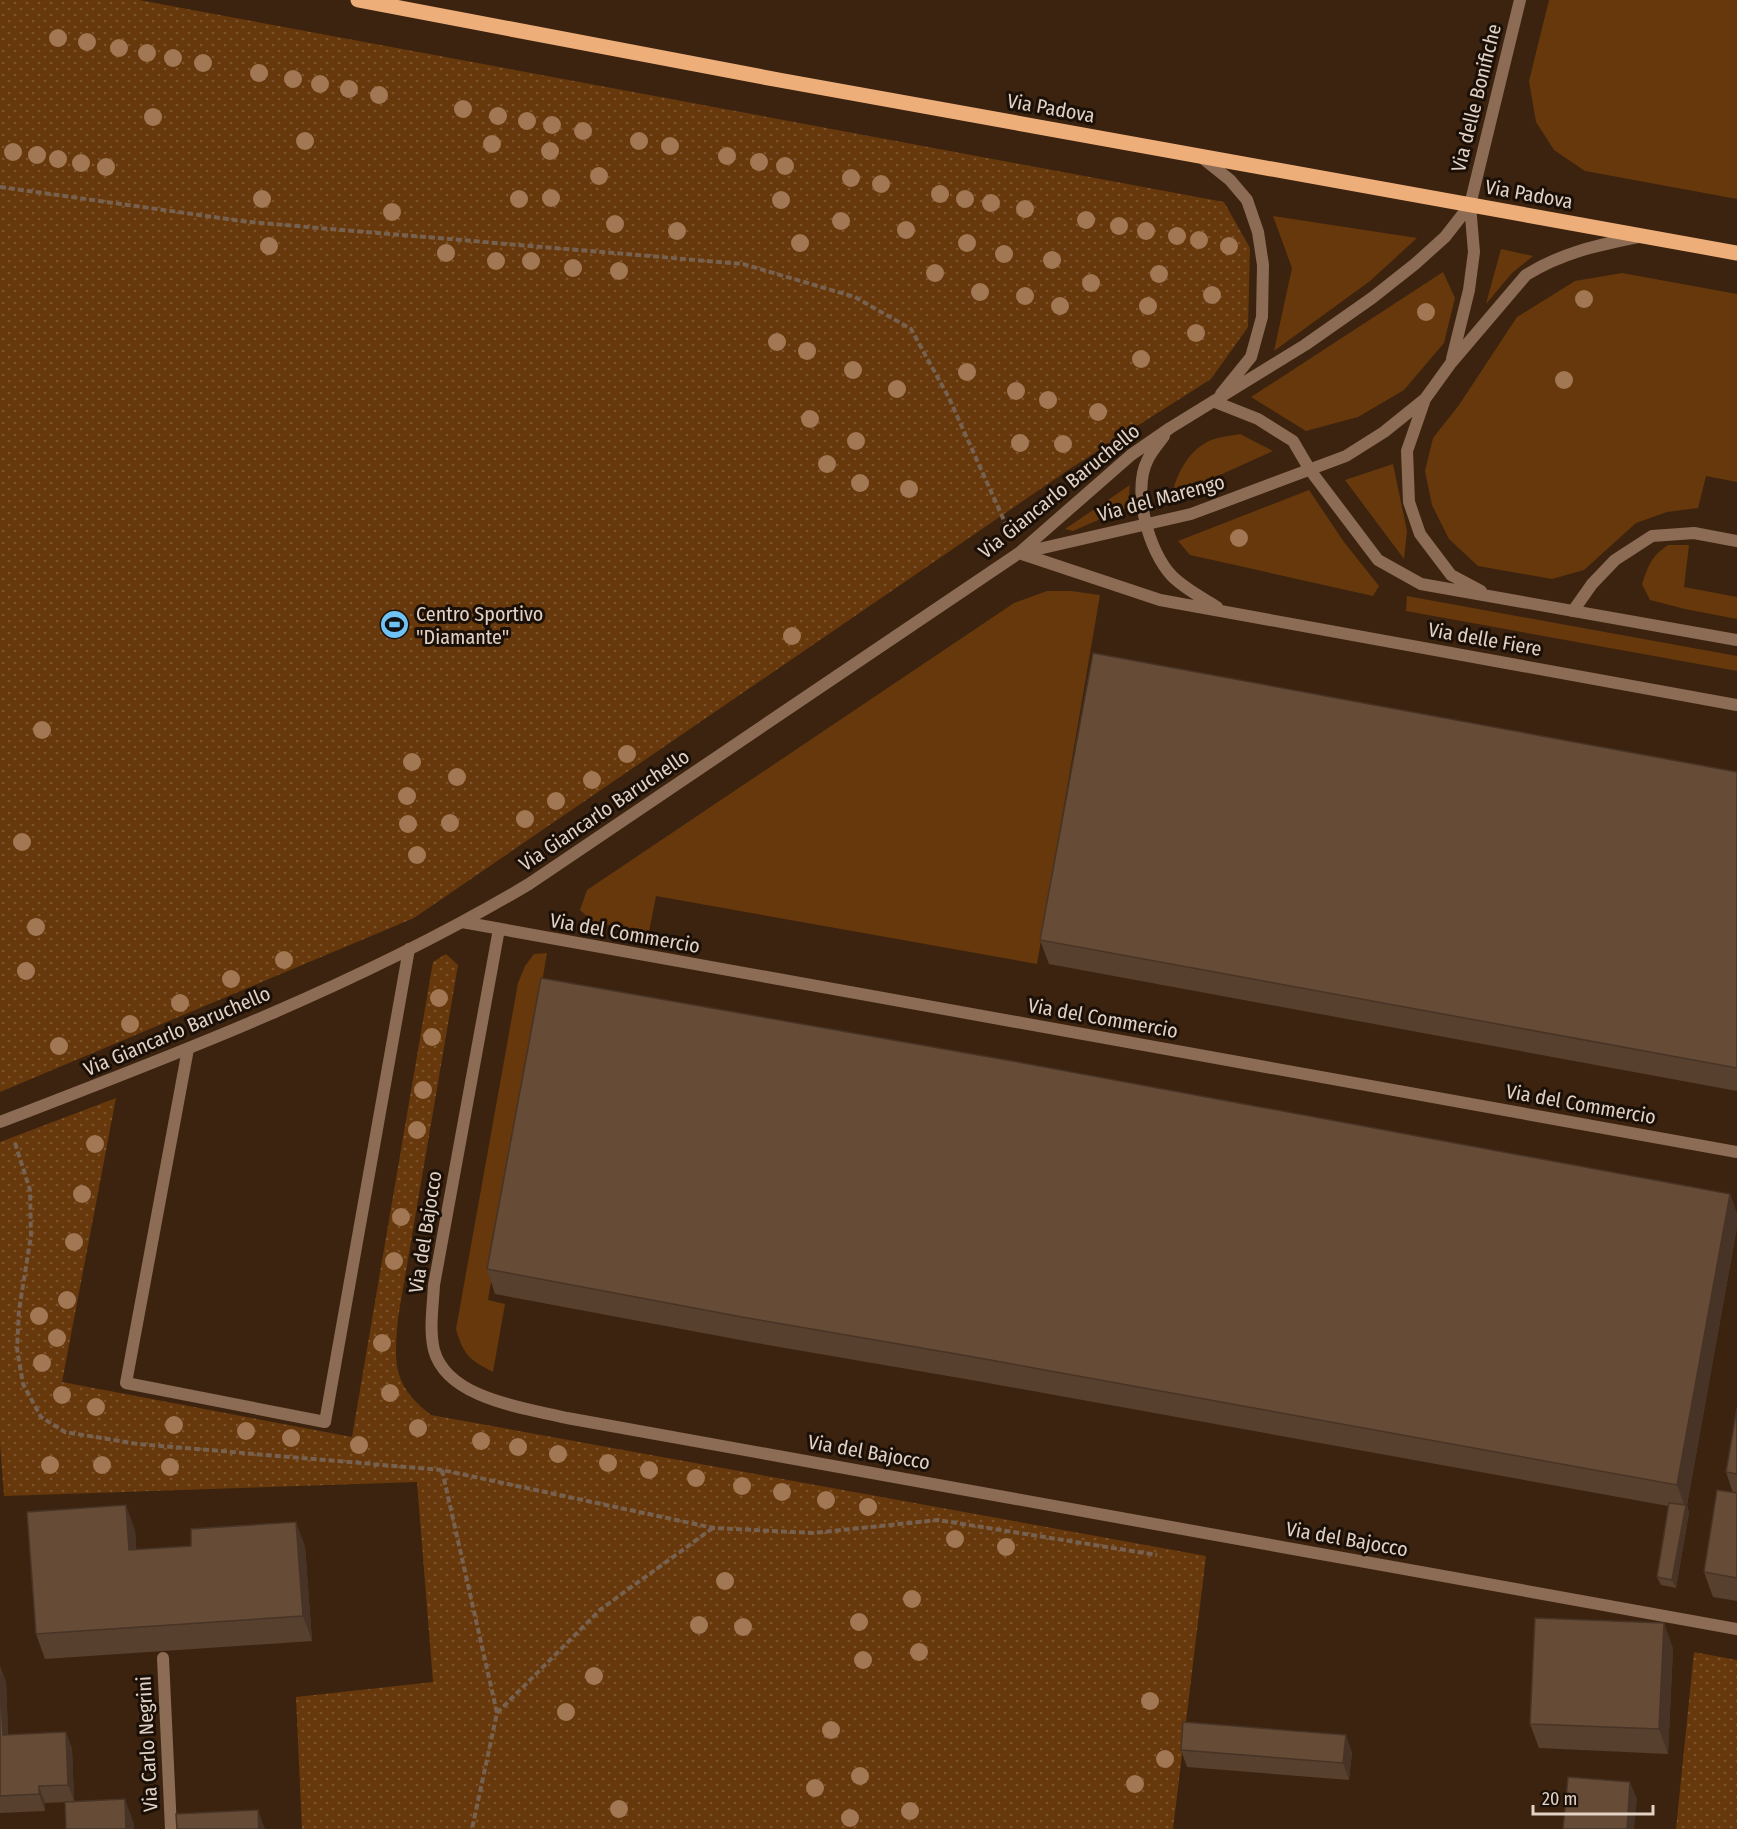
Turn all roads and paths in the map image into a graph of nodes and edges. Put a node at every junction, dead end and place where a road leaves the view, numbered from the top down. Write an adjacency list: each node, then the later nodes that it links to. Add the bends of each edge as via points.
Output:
1 (358, 0): 3 (main road, Via Padova)
2 (1520, 0): 5 (street, Via delle Bonifiche)
3 (1200, 156): 5 (main road, Via Padova); 10 (street, Via Giancarlo Baruchello, via 1247,200 1258,232 1263,265 1262,317 1251,357)
4 (0, 187): 15 (path, via 249,222 743,264 855,297 910,329 949,398)
5 (1470, 205): 6 (main road, Via Padova); 8 (street, Via del Marengo, via 1474,252); 10 (street, Via Giancarlo Baruchello, via 1445,237 1381,291)
6 (1643, 236): 7 (main road, Via Padova); 8 (street, Via del Marengo, via 1583,248 1538,267 1526,275)
7 (1737, 252)
8 (1451, 363): 9 (street, Via del Marengo)
9 (1425, 399): 12 (street, Via del Marengo, via 1346,456); 16 (street, via 1407,451 1409,502 1420,534 1451,575)
10 (1215, 402): 11 (street, Via Giancarlo Baruchello); 12 (street, via 1258,419 1293,441)
11 (1170, 428): 13 (street, Via Giancarlo Baruchello, via 1148,459 1142,493); 15 (street, Via Giancarlo Baruchello, via 1131,455)
12 (1310, 470): 13 (street, Via del Marengo, via 1191,514); 16 (street, via 1377,561 1421,584)
13 (1146, 525): 15 (street, Via del Marengo); 18 (street, Via delle Fiere, via 1170,574 1185,588)
14 (1737, 541): 17 (street, via 1694,533 1653,536 1615,560)
15 (1019, 553): 18 (street, Via delle Fiere, via 1160,600); 21 (street, Via Giancarlo Baruchello, via 539,877)
16 (1493, 597): 17 (street)
17 (1574, 611): 19 (street)
18 (1226, 612): 20 (street, Via delle Fiere)
19 (1737, 640)
20 (1737, 705)
21 (462, 922): 22 (street, Via del Commercio); 23 (street, Via Giancarlo Baruchello)
22 (499, 929): 26 (street, Via del Commercio); 29 (street, Via del Bajocco, via 434,1285 435,1351 445,1372 472,1392 567,1418)
23 (409, 949): 24 (street, Via Giancarlo Baruchello); 24 (street, via 325,1422 126,1383)
24 (188, 1049): 25 (street, Via Giancarlo Baruchello)
25 (0, 1122)
26 (1737, 1152)
27 (714, 1528): 28 (path, via 813,1533 938,1520); 31 (path, via 601,1610); 31 (path, via 442,1470)
28 (1162, 1556)
29 (1737, 1629)
30 (163, 1658): 32 (street, Via Carlo Negrini)
31 (497, 1713): 33 (path)
32 (171, 1829)
33 (472, 1829)

